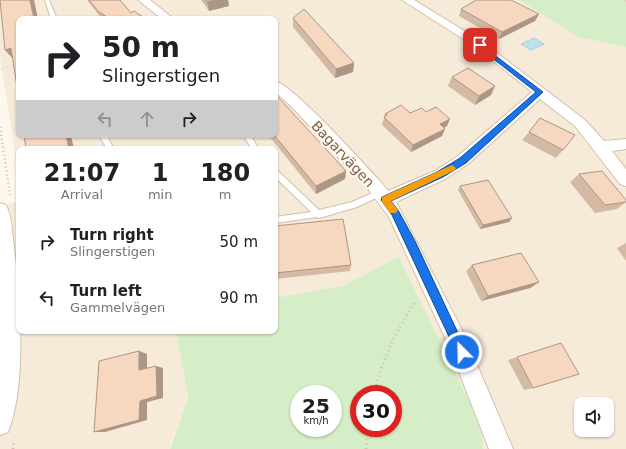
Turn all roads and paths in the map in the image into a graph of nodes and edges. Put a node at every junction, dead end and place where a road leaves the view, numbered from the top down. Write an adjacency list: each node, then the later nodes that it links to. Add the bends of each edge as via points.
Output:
1 (47, 0): 6 (lane)
2 (143, 0): 7 (street)
3 (407, 0): 11 (street, via 469,38)
4 (623, 0): 5 (path)
5 (626, 0)
6 (53, 16)
7 (164, 16)
8 (16, 65): 9 (path)
9 (0, 69)
10 (278, 88): 16 (street, Bagarvägen, via 296,103)
11 (540, 92): 13 (street, via 580,123); 16 (street, via 463,160 440,174)
12 (626, 144): 13 (street)
13 (601, 147): 15 (street)
14 (278, 176): 18 (lane)
15 (626, 180)
16 (382, 196): 18 (lane); 20 (street, Bagarvägen, via 395,213)
17 (0, 210): 22 (street, via 5,244 9,343 6,392)
18 (319, 215): 19 (lane)
19 (278, 220)
20 (429, 283): 21 (path, via 390,341); 25 (street, Bagarvägen, via 456,339)
21 (376, 385)
22 (0, 424)
23 (367, 437): 24 (path)
24 (366, 449)
25 (501, 449)

